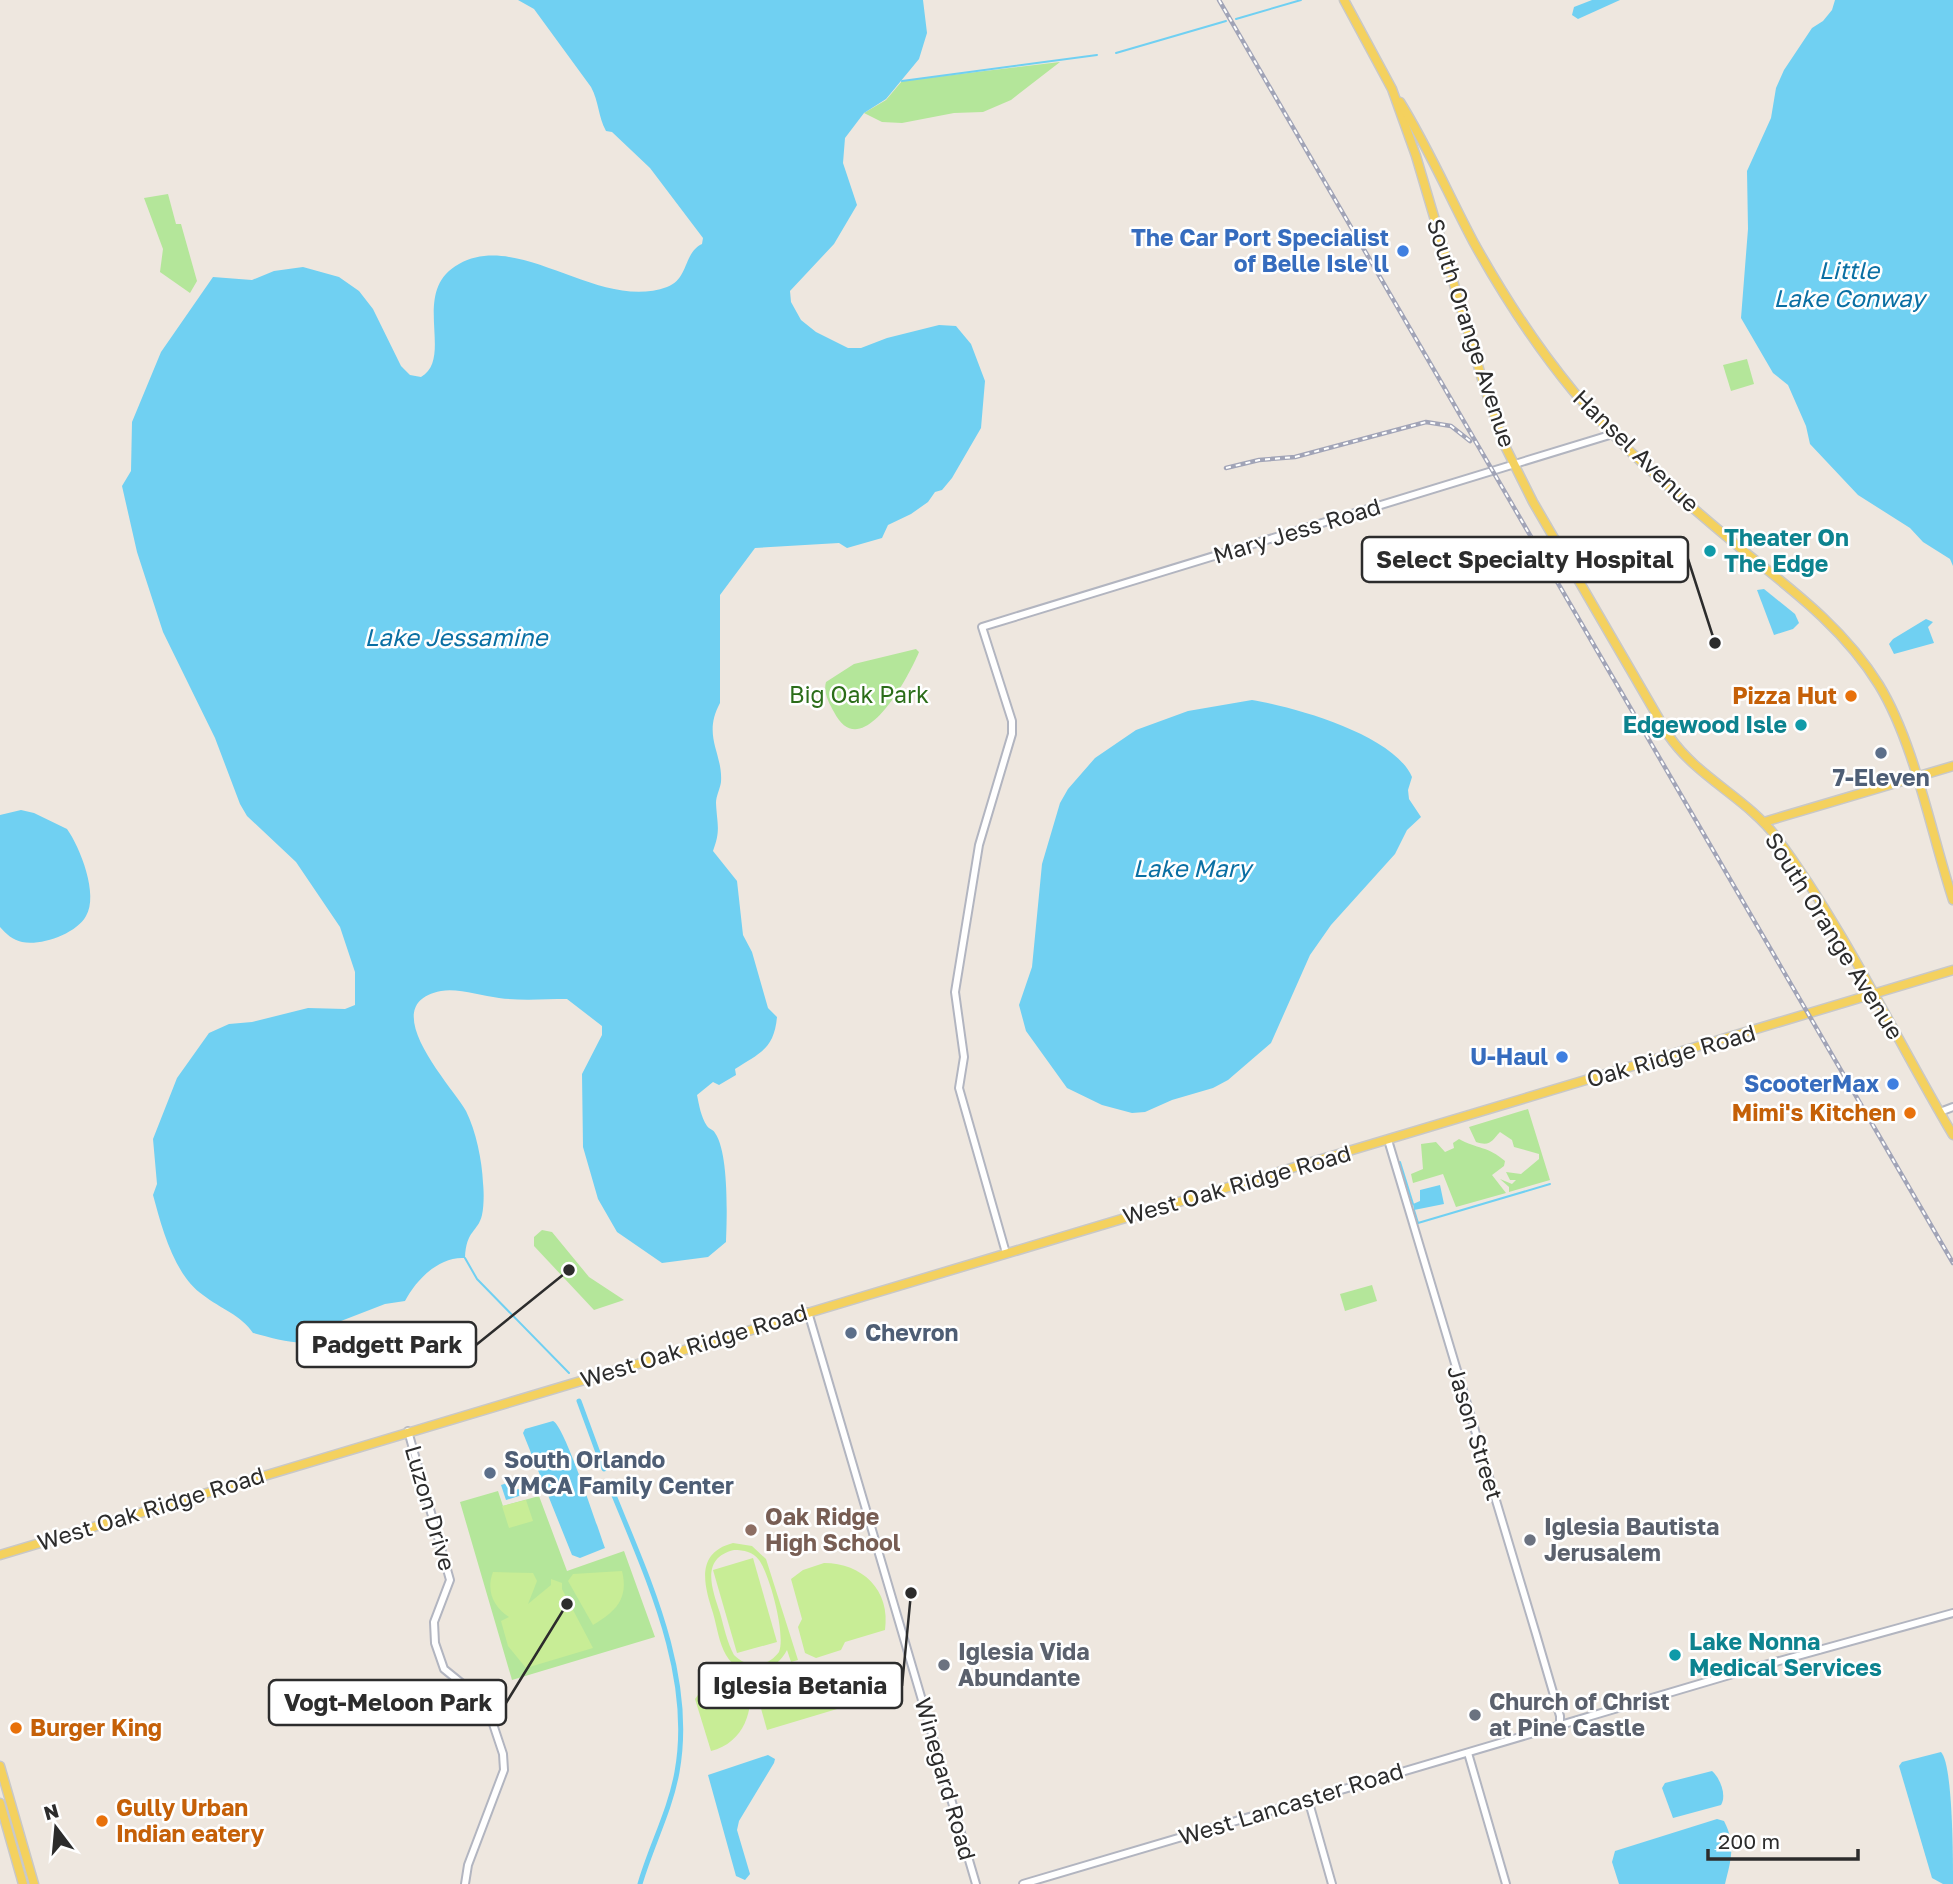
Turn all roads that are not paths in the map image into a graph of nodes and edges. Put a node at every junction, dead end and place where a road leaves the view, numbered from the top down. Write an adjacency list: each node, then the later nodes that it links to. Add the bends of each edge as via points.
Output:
1 (1344, 0): 2 (main road, South Orange Avenue)
2 (1392, 89): 3 (main road, Hansel Avenue, via 1505,296 1558,372); 4 (main road, South Orange Avenue, via 1490,406)
3 (1613, 434): 4 (street, Mary Jess Road); 6 (main road, Hansel Avenue, via 1666,486 1845,639 1886,697)
4 (1513, 464): 7 (main road, South Orange Avenue, via 1674,743); 15 (street, Mary Jess Road, via 982,627 1012,721 1012,734 979,845 955,992 963,1046 960,1088)
5 (1953, 766): 6 (main road)
6 (1915, 777): 7 (main road); 8 (main road, Hansel Avenue)
7 (1764, 822): 10 (main road, South Orange Avenue)
8 (1953, 900)
9 (1953, 970): 10 (main road, Oak Ridge Road)
10 (1873, 994): 12 (main road, South Orange Avenue); 14 (main road, Oak Ridge Road)
11 (1953, 1107): 12 (street)
12 (1940, 1112): 13 (main road, South Orange Avenue)
13 (1953, 1135)
14 (1388, 1140): 15 (main road, West Oak Ridge Road); 20 (street, Jason Street)
15 (1006, 1253): 16 (main road, West Oak Ridge Road)
16 (808, 1312): 17 (main road, West Oak Ridge Road); 30 (street, Winegard Road)
17 (408, 1431): 18 (main road, West Oak Ridge Road); 29 (street, Luzon Drive, via 450,1580 434,1622 439,1657 451,1676 486,1703 503,1754 504,1770)
18 (0, 1555)
19 (1953, 1613): 20 (street, West Lancaster Road)
20 (1560, 1726): 21 (street, West Lancaster Road)
21 (1468, 1753): 23 (street, West Lancaster Road); 33 (street)
22 (0, 1766): 26 (main road)
23 (1308, 1800): 31 (street, West Lancaster Road); 32 (street)
24 (0, 1802): 25 (main road)
25 (17, 1859): 26 (main road); 27 (main road)
26 (29, 1865): 28 (main road)
27 (23, 1884)
28 (34, 1884)
29 (465, 1884)
30 (976, 1884)
31 (1023, 1884)
32 (1332, 1884)
33 (1506, 1884)

